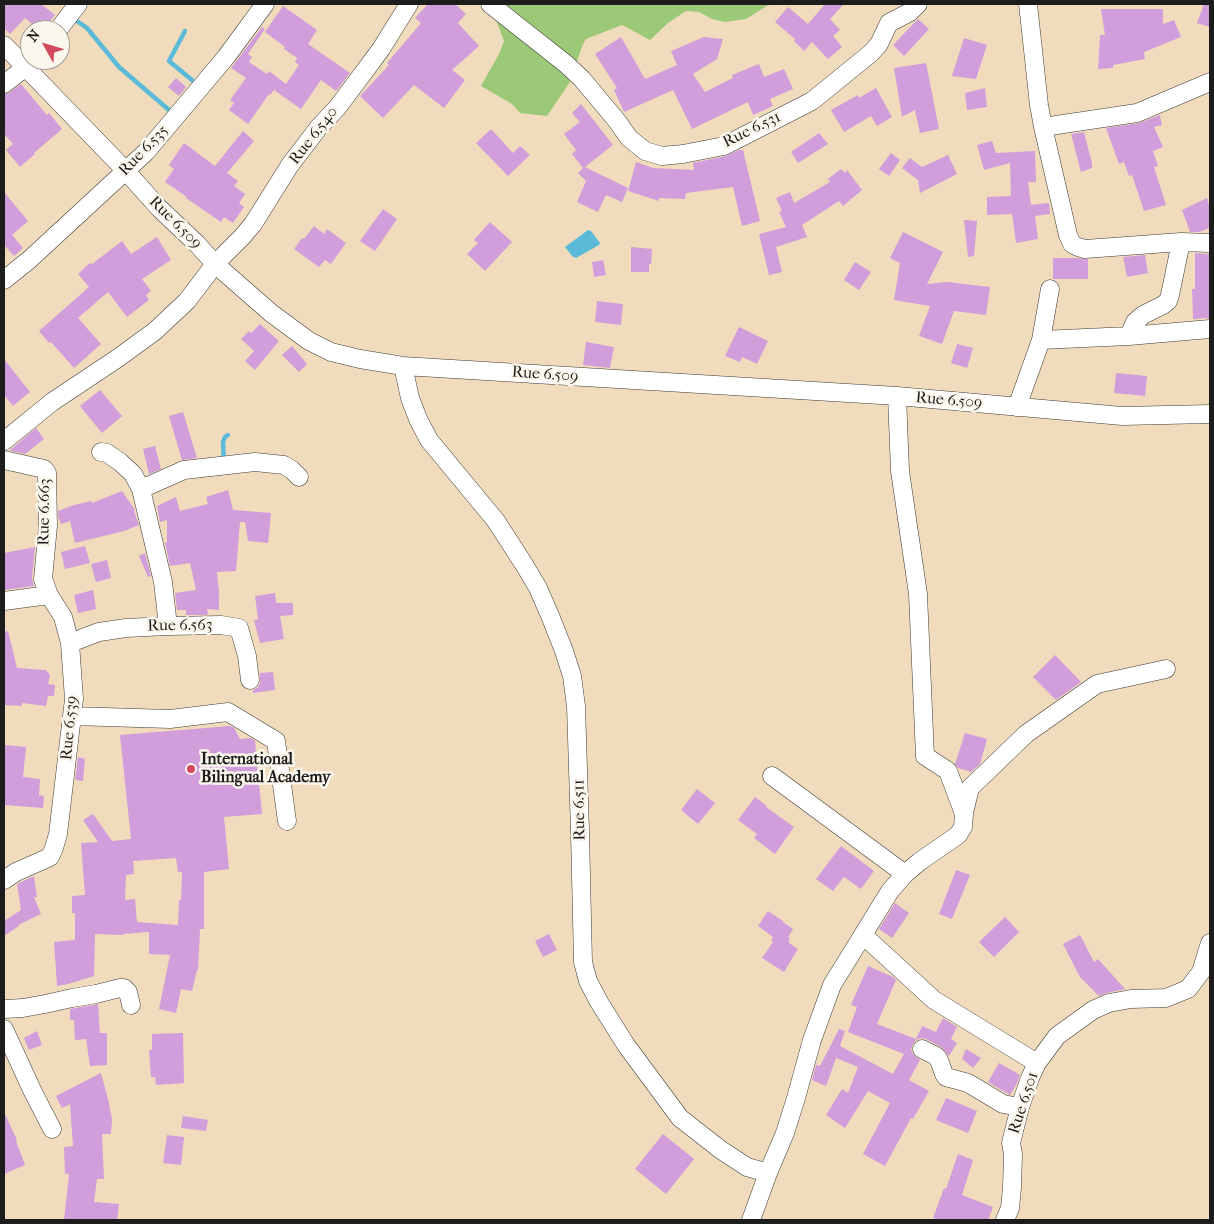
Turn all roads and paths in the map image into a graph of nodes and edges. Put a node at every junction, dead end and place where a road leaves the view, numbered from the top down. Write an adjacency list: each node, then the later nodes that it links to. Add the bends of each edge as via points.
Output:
1 (78, 4): 7 (street)
2 (265, 4): 15 (street, Rue 6.535, via 194,96 151,146)
3 (410, 4): 18 (street, Rue 6.540, via 358,80 290,165 252,224)
4 (490, 4): 5 (street, Rue 6.531, via 566,64 629,138 645,151 662,156 724,146 812,101 871,54 889,23)
5 (918, 4)
6 (1028, 4): 14 (street)
7 (66, 20)
8 (4, 45): 9 (street, Rue 6.509)
9 (20, 57)
10 (22, 70): 13 (street)
11 (34, 70): 15 (street, Rue 6.509)
12 (1210, 82): 14 (street, via 1137,114)
13 (4, 84)
14 (1043, 127): 16 (street, via 1072,244 1085,249)
15 (125, 170): 18 (street, Rue 6.509); 19 (street, Rue 6.535)
16 (1181, 242): 17 (street); 22 (street, via 1168,301 1142,315)
17 (1210, 244)
18 (215, 264): 24 (street, Rue 6.509, via 309,341 338,354); 28 (street, Rue 6.540, via 187,301 155,331 52,402)
19 (4, 280)
20 (1050, 289): 23 (street)
21 (1210, 329): 22 (street)
22 (1129, 336): 23 (street)
23 (1041, 340): 26 (street)
24 (402, 366): 25 (street, Rue 6.509); 54 (street, Rue 6.511, via 418,420 430,440 496,521 534,581 572,676 576,706 583,962 588,981 626,1045 680,1118 747,1167)
25 (897, 396): 26 (street, Rue 6.509); 41 (street, via 900,471 918,594 925,756 948,771)
26 (1017, 406): 27 (street, Rue 6.509, via 1122,416)
27 (1210, 414)
28 (4, 441)
29 (101, 452): 32 (street, via 107,453 133,474)
30 (4, 460): 33 (street, Rue 6.663, via 44,469 47,473 48,526 43,579)
31 (299, 477): 32 (street, via 284,465 254,462 184,470)
32 (141, 489): 35 (street, via 163,582)
33 (49, 595): 34 (street); 36 (street, Rue 6.539, via 63,617)
34 (4, 602)
35 (168, 626): 36 (street, Rue 6.563, via 100,632); 38 (street, Rue 6.563, via 239,628)
36 (70, 643): 39 (street, Rue 6.539)
37 (1166, 669): 41 (street, via 1097,684 1026,734 970,788)
38 (250, 680)
39 (72, 716): 42 (street, via 170,719 228,712 276,741); 44 (street, Rue 6.539, via 58,834 50,858)
40 (772, 776): 43 (street)
41 (964, 814): 43 (street, via 958,835)
42 (287, 821)
43 (905, 874): 45 (street, via 890,891)
44 (4, 880)
45 (863, 936): 51 (street, via 934,1000); 54 (street, via 832,985 785,1132)
46 (1210, 943): 51 (street, Rue 6.501, via 1201,972 1188,989 1166,998 1132,999 1093,1010 1057,1036)
47 (130, 1005): 48 (street, via 128,992 120,988)
48 (4, 1009)
49 (4, 1029): 53 (street)
50 (922, 1050): 52 (street, via 936,1056 946,1077 968,1083 1003,1104)
51 (1037, 1064): 52 (street, Rue 6.501)
52 (1020, 1107): 56 (street, Rue 6.501, via 1011,1143 1012,1188)
53 (52, 1128)
54 (768, 1173): 55 (street)
55 (751, 1220)
56 (1005, 1220)

